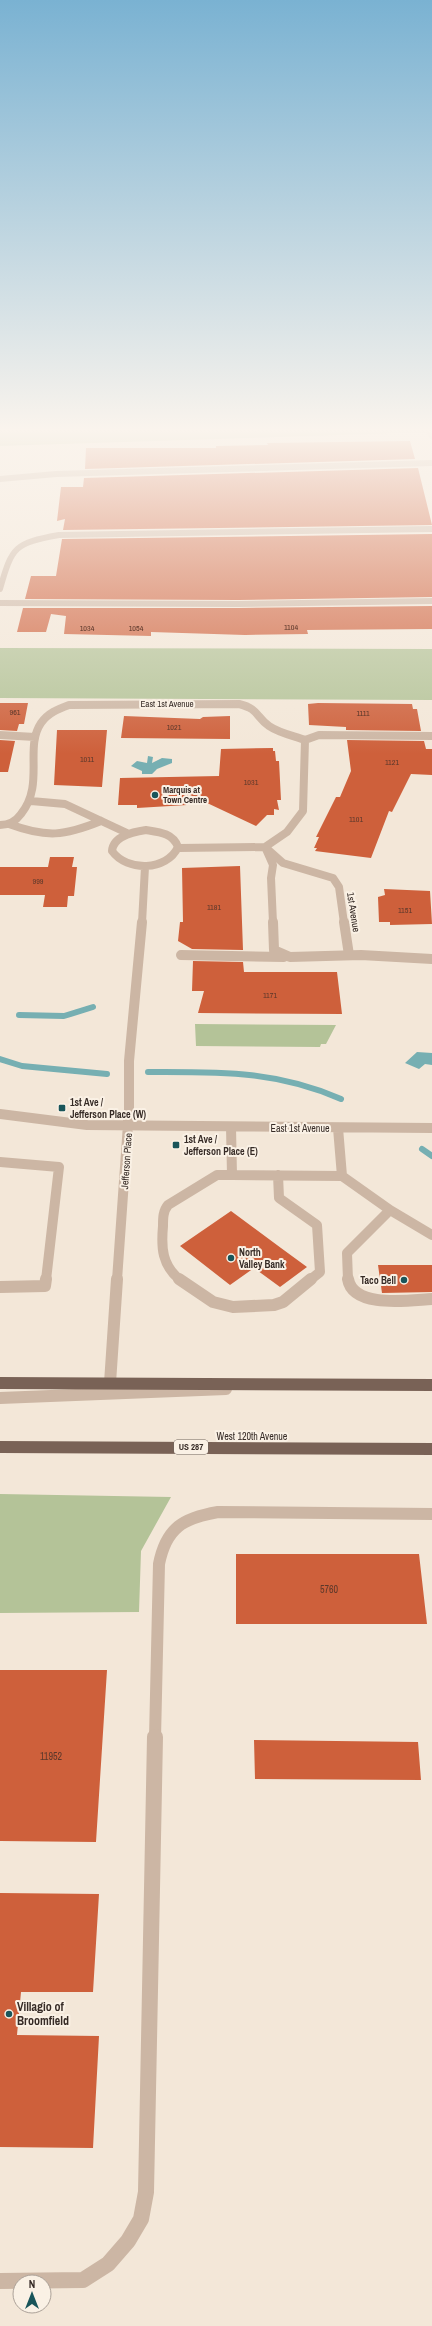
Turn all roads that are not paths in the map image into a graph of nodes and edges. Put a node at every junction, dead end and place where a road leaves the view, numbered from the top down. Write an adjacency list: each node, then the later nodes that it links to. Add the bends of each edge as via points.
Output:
1 (53, 537): 2 (street, via 18,548 9,556)
2 (0, 589)
3 (432, 601): 4 (street, via 238,604)
4 (0, 603)
5 (0, 735): 7 (street)
6 (432, 736): 8 (street, via 319,735)
7 (35, 737): 8 (street, East 1st Avenue, via 47,713 56,707 239,704 257,712 262,721 270,727); 9 (street, East 1st Avenue)
8 (305, 740): 14 (street, via 303,811 299,820 277,842)
9 (31, 801): 10 (street, via 65,804); 11 (street, via 22,814)
10 (101, 821): 11 (street, via 69,834 54,836 36,834); 13 (street)
11 (9, 824): 12 (street)
12 (0, 825)
13 (126, 833): 15 (street, via 146,830 161,832 173,837); 16 (street, via 114,843 114,855 128,864)
14 (265, 847): 15 (street); 18 (street, 1st Avenue, via 283,863 333,878 339,886); 19 (street, via 273,859 274,867 271,878 274,950)
15 (179, 848): 16 (street, via 170,860)
16 (145, 867): 22 (street, Jefferson Place, via 129,1061)
17 (181, 955): 19 (street)
18 (349, 955): 19 (street); 20 (street)
19 (290, 957)
20 (432, 958)
21 (0, 1114): 22 (street, East 1st Avenue, via 88,1125)
22 (128, 1126): 23 (street, East 1st Avenue); 35 (street, Jefferson Place)
23 (231, 1128): 24 (street, East 1st Avenue); 27 (street)
24 (338, 1128): 25 (street, East 1st Avenue); 29 (street)
25 (432, 1128)
26 (0, 1162): 32 (street, via 59,1167 45,1286)
27 (232, 1175): 28 (street); 28 (street, via 217,1175 168,1205 164,1210 161,1246 164,1260 172,1273 213,1302 234,1307 274,1305 283,1302 320,1272 317,1225 279,1198)
28 (278, 1175): 29 (street)
29 (342, 1176): 30 (street)
30 (390, 1210): 31 (street); 33 (street, via 347,1253 350,1288 366,1298)
31 (432, 1235)
32 (0, 1287)
33 (432, 1299)
34 (0, 1383): 35 (main road)
35 (110, 1383): 36 (main road)
36 (358, 1384): 37 (main road); 38 (street)
37 (432, 1385)
38 (0, 1398)
39 (0, 1447): 40 (main road, West 120th Avenue / US 287)
40 (432, 1449)
41 (432, 1514): 42 (street, via 218,1512 196,1515 182,1522 162,1548 159,1572 146,2192 142,2219 128,2241 108,2264 83,2280)
42 (0, 2281)

